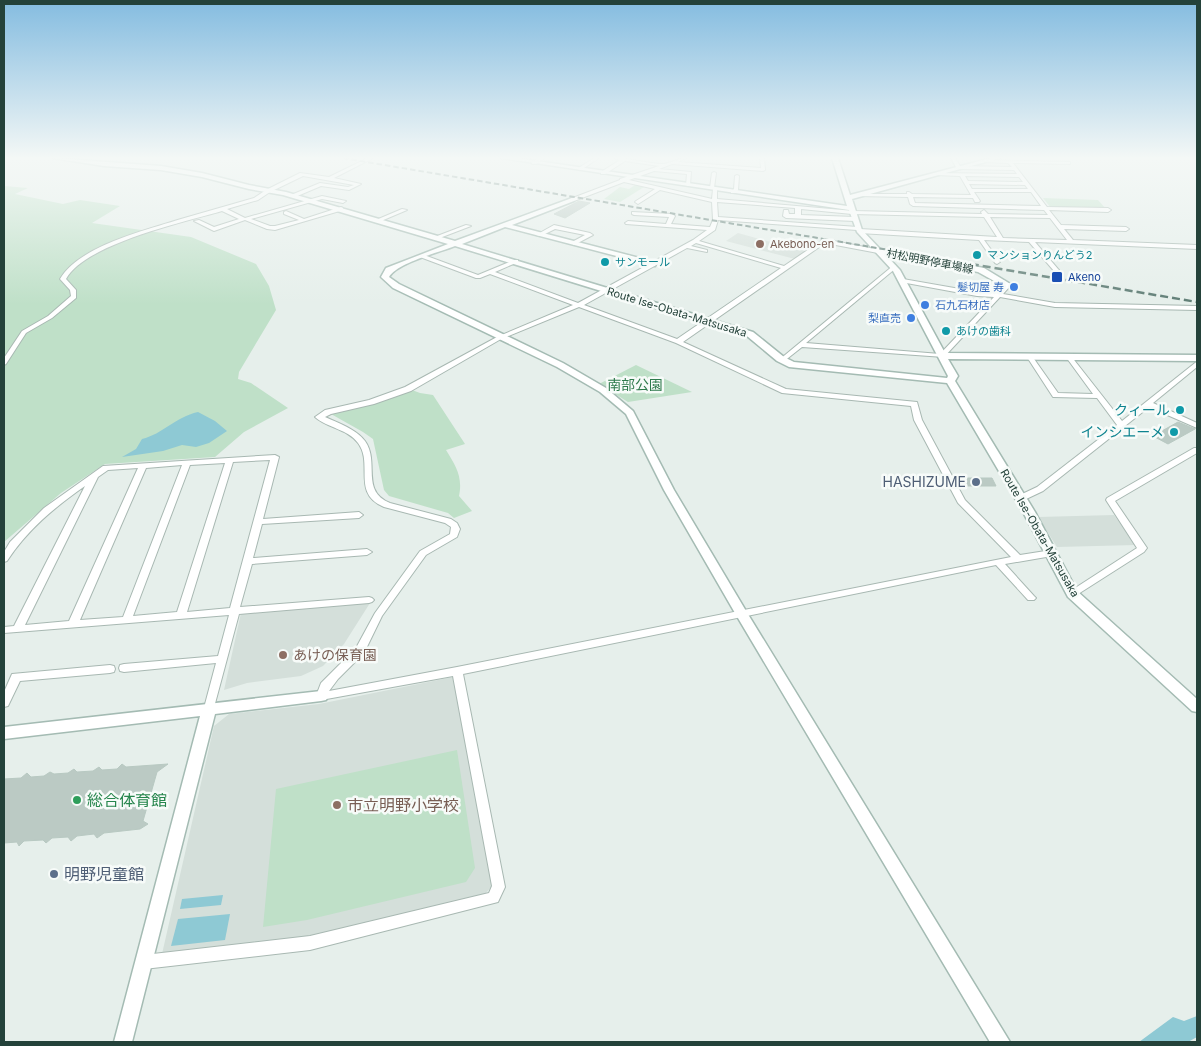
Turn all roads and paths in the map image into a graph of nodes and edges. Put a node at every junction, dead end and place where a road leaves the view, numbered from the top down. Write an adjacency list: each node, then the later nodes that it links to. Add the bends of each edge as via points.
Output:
1 (981, 206): 20 (street)
2 (230, 207): 13 (street)
3 (286, 207): 24 (street)
4 (337, 207): 25 (street)
5 (346, 207): 26 (main road, Route Ise-Obata-Matsusaka)
6 (553, 207): 29 (main road)
7 (715, 207): 23 (street)
8 (798, 207): 17 (street); 21 (street)
9 (822, 207): 17 (main road)
10 (851, 207): 17 (main road)
11 (1007, 207): 12 (street)
12 (1046, 208): 15 (street); 22 (street)
13 (223, 209): 24 (street); 74 (street, via 125,238 70,268 63,279 73,290 74,297 50,317 24,332)
14 (404, 210): 26 (street)
15 (1108, 210)
16 (786, 212): 21 (street, via 786,216)
17 (853, 212): 20 (street); 21 (street); 35 (main road)
18 (286, 213): 25 (street)
19 (634, 213): 30 (street, via 672,216)
20 (986, 215): 22 (street); 40 (street)
21 (798, 216)
22 (1053, 217): 32 (street)
23 (717, 218): 33 (street); 35 (street)
24 (245, 219): 25 (street, via 269,228); 27 (street, via 214,229)
25 (302, 220)
26 (379, 220): 38 (main road, Route Ise-Obata-Matsusaka)
27 (197, 221)
28 (628, 223): 30 (street)
29 (504, 225): 36 (main road); 44 (main road)
30 (668, 225): 33 (street)
31 (468, 226): 38 (street)
32 (1060, 227): 34 (street); 43 (street)
33 (713, 228): 42 (street)
34 (1126, 229)
35 (859, 230): 39 (street); 50 (main road)
36 (539, 235): 45 (main road); 45 (street, via 554,227 590,235)
37 (1116, 236): 46 (street)
38 (435, 238): 44 (main road, Route Ise-Obata-Matsusaka)
39 (980, 238): 40 (street); 53 (street)
40 (1001, 239): 41 (street)
41 (1030, 240): 43 (street); 57 (street)
42 (695, 241): 47 (street); 56 (street)
43 (1071, 242): 46 (street)
44 (455, 243): 51 (main road); 52 (main road, Route Ise-Obata-Matsusaka)
45 (574, 243): 54 (main road)
46 (1124, 244): 48 (street)
47 (686, 246): 49 (street); 54 (street)
48 (1197, 247)
49 (705, 251)
50 (878, 251): 55 (main road); 56 (street, via 824,240); 60 (main road, 村松明野停車場線, via 975,269)
51 (422, 256): 58 (street, via 478,277); 66 (main road, via 392,268 386,274 387,279)
52 (516, 262): 58 (street); 61 (main road, Route Ise-Obata-Matsusaka)
53 (996, 262)
54 (652, 264): 61 (street)
55 (894, 267): 59 (main road); 68 (street)
56 (786, 268): 65 (street)
57 (1056, 270)
58 (490, 272): 63 (street)
59 (903, 281): 62 (street, via 976,294); 69 (main road)
60 (1008, 285): 62 (street)
61 (606, 290): 63 (street); 65 (main road, Route Ise-Obata-Matsusaka)
62 (1001, 295): 64 (street, via 1064,306); 69 (street)
63 (581, 304): 66 (street); 67 (street)
64 (1197, 308)
65 (709, 322): 67 (street); 73 (main road, Route Ise-Obata-Matsusaka, via 759,339)
66 (503, 336): 99 (main road, via 603,390 630,413); 109 (street, via 408,389 319,417 364,445 371,491 378,501 442,519 455,528 454,535 423,553 414,564 378,615 360,650 325,686)
67 (678, 342): 91 (street, via 785,391 914,404 918,420 961,501)
68 (800, 345): 69 (street); 73 (street)
69 (942, 356): 70 (main road); 76 (main road, via 953,376)
70 (1030, 357): 71 (main road); 77 (street, via 1056,395)
71 (1069, 357): 72 (main road); 77 (street)
72 (1197, 358)
73 (781, 361): 76 (main road, Route Ise-Obata-Matsusaka, via 800,367)
74 (4, 363)
75 (1197, 364): 78 (street)
76 (950, 381): 86 (main road, Route Ise-Obata-Matsusaka)
77 (1099, 396): 79 (street)
78 (1149, 404): 79 (street); 80 (street)
79 (1121, 425): 86 (street, via 1040,489)
80 (1197, 426)
81 (1197, 450): 95 (street, via 1110,500 1142,548)
82 (230, 460): 83 (street); 88 (street, via 275,457); 100 (street)
83 (186, 463): 84 (street); 101 (street)
84 (142, 466): 85 (street, via 106,468); 102 (street)
85 (95, 475): 92 (street, via 47,510 13,544); 103 (street)
86 (1021, 498): 90 (main road, Route Ise-Obata-Matsusaka)
87 (359, 515): 88 (street)
88 (258, 522): 93 (street)
89 (367, 552): 93 (street)
90 (1052, 553): 91 (street); 95 (main road, Route Ise-Obata-Matsusaka)
91 (1017, 558): 94 (street)
92 (4, 559)
93 (249, 561): 98 (street)
94 (998, 562): 96 (street); 99 (street)
95 (1072, 594): 111 (main road, Route Ise-Obata-Matsusaka)
96 (1031, 598)
97 (369, 600): 98 (street)
98 (236, 611): 100 (street); 105 (street)
99 (741, 614): 108 (street); 116 (main road)
100 (181, 615): 101 (street)
101 (127, 619): 102 (street)
102 (73, 624): 103 (street)
103 (18, 628): 104 (street)
104 (4, 630)
105 (222, 659): 106 (street); 112 (street)
106 (124, 668)
107 (110, 669): 110 (street, via 16,677)
108 (456, 671): 109 (street); 114 (street, via 500,887 493,898 310,943)
109 (321, 696): 112 (main road)
110 (4, 703)
111 (1197, 706)
112 (209, 708): 113 (main road); 114 (main road)
113 (4, 733)
114 (144, 962): 115 (main road)
115 (123, 1042)
116 (1002, 1042)

